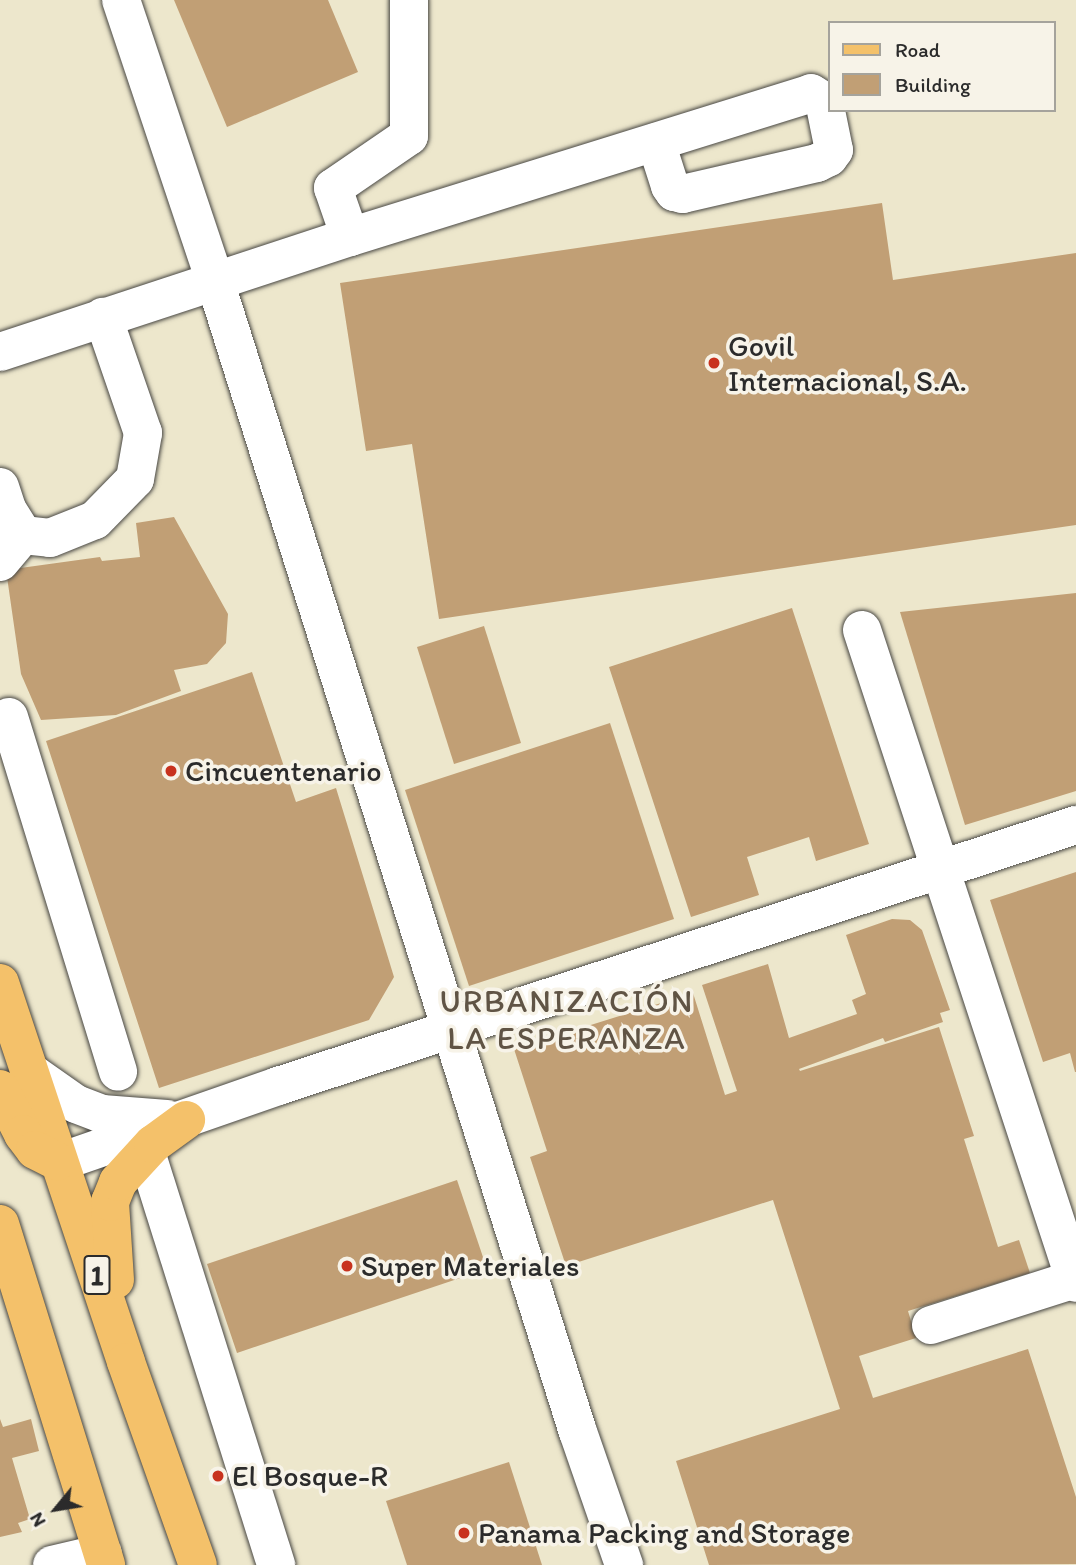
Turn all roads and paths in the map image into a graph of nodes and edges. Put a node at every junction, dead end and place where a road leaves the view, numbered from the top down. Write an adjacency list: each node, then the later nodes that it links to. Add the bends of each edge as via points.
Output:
1 (121, 0): 5 (street)
2 (409, 0): 4 (street, via 410,136 333,188)
3 (656, 142): 4 (street)
4 (350, 237): 5 (street)
5 (215, 281): 6 (street); 15 (street)
6 (103, 317): 7 (street); 9 (street, via 143,433 135,479 95,520)
7 (0, 352)
8 (0, 487): 9 (street)
9 (11, 549)
10 (862, 630): 13 (street)
11 (3, 708): 16 (street)
12 (1076, 825): 13 (street)
13 (941, 870): 15 (street); 22 (street)
14 (0, 983): 17 (main road)
15 (452, 1029): 18 (street); 29 (street)
16 (118, 1072)
17 (15, 1079): 18 (street, via 102,1114); 20 (main road, via 23,1134 35,1150)
18 (186, 1120): 19 (main road); 20 (street)
19 (146, 1152): 24 (main road, via 118,1182 110,1202 111,1254); 28 (street)
20 (60, 1162): 24 (main road, 1)
21 (0, 1224): 25 (main road)
22 (1075, 1281): 23 (street)
23 (931, 1325)
24 (126, 1362): 27 (main road, 1)
25 (104, 1559): 26 (street)
26 (52, 1565)
27 (198, 1565)
28 (276, 1565)
29 (624, 1565)

